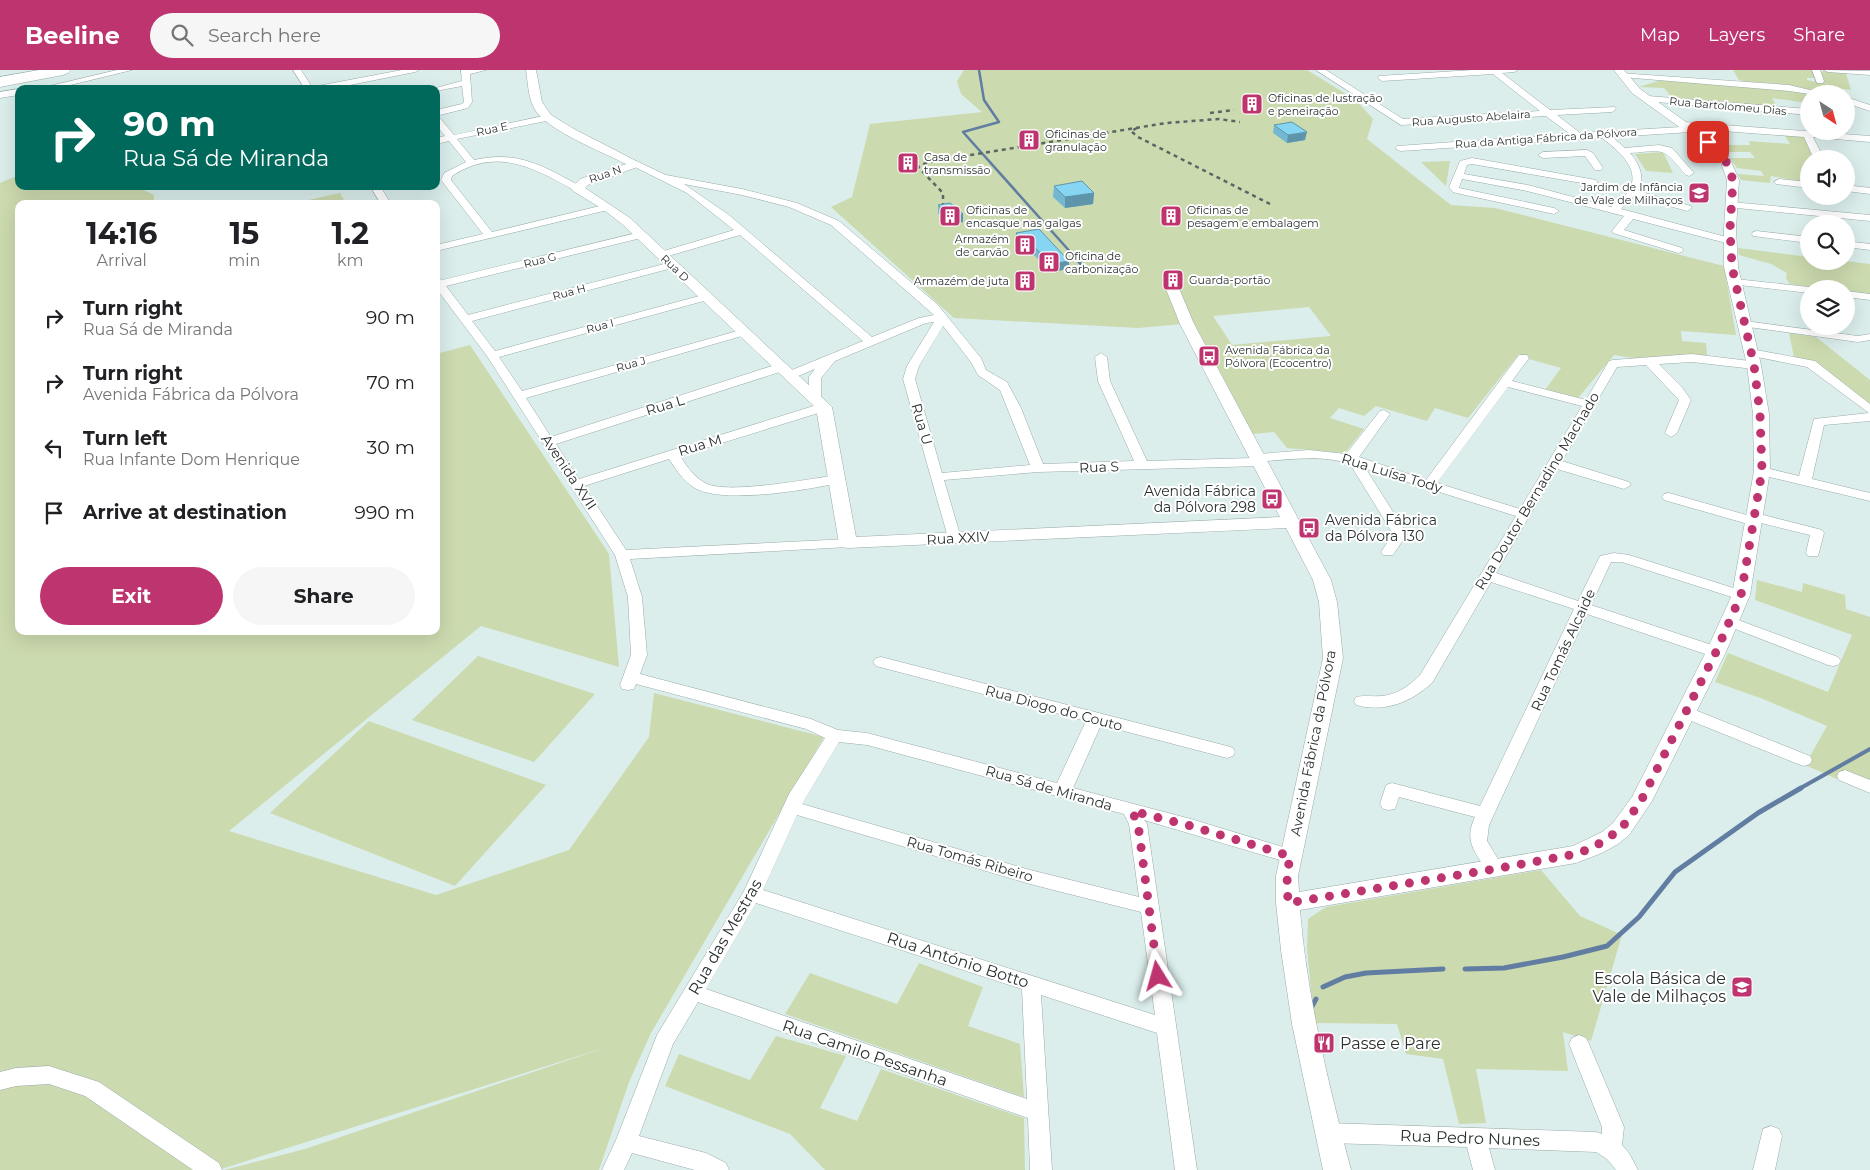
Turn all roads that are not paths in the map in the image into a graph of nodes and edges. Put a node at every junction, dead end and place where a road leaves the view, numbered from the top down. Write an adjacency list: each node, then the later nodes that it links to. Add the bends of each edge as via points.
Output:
1 (39, 70): 17 (highway)
2 (63, 70): 20 (highway)
3 (128, 70): 22 (street)
4 (297, 70): 23 (street)
5 (415, 70): 24 (street)
6 (482, 70): 12 (street)
7 (531, 70): 38 (street, via 537,103)
8 (1320, 70): 37 (street, Rua Augusto Abelaira, via 1401,122)
9 (1514, 70): 13 (street)
10 (1816, 70): 19 (street)
11 (1828, 70): 15 (street)
12 (465, 71): 21 (street)
13 (1494, 71): 18 (street); 37 (street)
14 (1620, 73): 16 (street); 29 (street)
15 (1870, 73)
16 (1653, 74): 26 (street)
17 (0, 78)
18 (1382, 78)
19 (1820, 81)
20 (0, 82)
21 (466, 83): 25 (street); 36 (street, via 468,102 465,106)
22 (59, 85)
23 (306, 85)
24 (336, 85)
25 (440, 88)
26 (1800, 90)
27 (15, 93): 28 (street)
28 (0, 95)
29 (1648, 99): 35 (street, Rua Bartolomeu Dias); 40 (street)
30 (1855, 103): 31 (street)
31 (1858, 104): 32 (street); 33 (street)
32 (1855, 106)
33 (1870, 108)
34 (1612, 109): 37 (street, Rua Augusto Abelaira)
35 (1800, 111)
36 (440, 112)
37 (1547, 113): 43 (street)
38 (548, 118): 44 (street, Rua E); 53 (street)
39 (440, 124): 44 (street)
40 (1688, 127): 41 (street, Rua da Antiga Fábrica da Pólvora); 42 (street, Rua da Antiga Fábrica da Pólvora); 66 (street, via 1725,159 1733,180)
41 (1800, 134)
42 (1604, 135): 43 (street, Rua da Antiga Fábrica da Pólvora); 50 (street)
43 (1578, 136): 48 (street, Rua da Antiga Fábrica da Pólvora)
44 (452, 138): 47 (street, Rua E); 52 (street)
45 (1855, 138): 46 (street, Rua da Antiga Fábrica da Pólvora)
46 (1870, 139)
47 (440, 140)
48 (1525, 140): 49 (street, Rua da Antiga Fábrica da Pólvora); 51 (street)
49 (1400, 148)
50 (1624, 150): 55 (street, via 1669,150); 65 (street, via 1635,170)
51 (1543, 155): 54 (street, via 1587,153); 56 (street, via 1546,158)
52 (472, 163): 62 (street, Rua D, via 489,160 525,162); 76 (street, Rua D, via 455,169 446,180)
53 (636, 164): 58 (street); 62 (street, Rua N, via 584,182)
54 (1598, 168)
55 (1689, 172)
56 (1544, 173): 57 (street, via 1469,161 1463,163); 59 (street)
57 (1458, 176): 69 (street, via 1525,187); 70 (street, via 1454,187 1461,192)
58 (665, 178): 73 (street, via 690,191); 92 (street, via 742,192 827,219 934,306)
59 (1594, 182)
60 (1778, 182): 61 (street)
61 (1800, 183)
62 (577, 188): 67 (street, Rua D)
63 (1855, 189): 64 (street)
64 (1870, 190)
65 (1632, 193): 68 (street); 69 (street)
66 (1731, 204): 72 (street); 78 (street)
67 (608, 207): 75 (street, Rua D); 76 (street)
68 (1687, 208)
69 (1615, 209): 71 (street)
70 (1554, 211)
71 (1632, 214): 78 (street); 82 (street, via 1617,231)
72 (1870, 218)
73 (741, 231): 83 (street, Rua H); 98 (street)
74 (1757, 234): 77 (street)
75 (640, 235): 83 (street, Rua D); 84 (street, Rua G)
76 (490, 236): 80 (street)
77 (1800, 239)
78 (1730, 241): 85 (street)
79 (1855, 245): 81 (street)
80 (440, 247)
81 (1870, 247)
82 (1678, 250)
83 (667, 260): 90 (street, Rua D); 93 (street, Rua H)
84 (440, 282)
85 (1734, 282): 88 (street); 94 (street)
86 (440, 285): 93 (street, Avenida XVII)
87 (1173, 289): 117 (street, Avenida Fábrica da Pólvora, via 1187,324)
88 (1800, 289)
89 (1855, 295): 91 (street)
90 (707, 297): 95 (street, Rua D); 100 (street, Rua I)
91 (1870, 297)
92 (944, 318): 98 (street, Rua L, via 923,320); 121 (street, via 977,361 982,374 1004,386); 123 (street, Rua U, via 912,366 908,379)
93 (465, 319): 100 (street, Avenida XVII)
94 (1745, 324): 97 (street); 104 (street)
95 (745, 332): 106 (street, Rua D); 108 (street, Rua J)
96 (1870, 338): 97 (street)
97 (1858, 339): 99 (street)
98 (871, 342): 101 (street, Rua L)
99 (1870, 348)
100 (492, 355): 108 (street, Avenida XVII)
101 (834, 357): 106 (street, Rua L); 109 (street, via 815,376)
102 (1101, 357): 120 (street, via 1104,381)
103 (1523, 358): 107 (street)
104 (1753, 359): 105 (street, Rua Doutor Bernadino Machado); 111 (street, Rua Doutor Bernadino Machado, via 1812,364); 122 (street, via 1760,414)
105 (1648, 360): 110 (street, Rua Doutor Bernadino Machado, via 1612,364); 114 (street, via 1683,396 1684,406)
106 (786, 371): 109 (street, Rua D); 115 (street, Rua L)
107 (1504, 382): 110 (street); 127 (street)
108 (518, 396): 115 (street, Avenida XVII)
109 (819, 402): 116 (street, Rua M); 124 (street)
110 (1588, 404): 119 (street, Rua Doutor Bernadino Machado)
111 (1870, 410)
112 (1384, 414): 118 (street, via 1353,453)
113 (1870, 417): 125 (street, via 1818,422)
114 (1671, 433)
115 (548, 442): 126 (street, Avenida XVII)
116 (672, 453): 124 (street, via 693,480 704,488 717,491 783,487); 126 (street, Rua M)
117 (1260, 460): 118 (street, Rua Luísa Tody, via 1309,454); 120 (street, Rua S); 133 (street, Avenida Fábrica da Pólvora)
118 (1353, 460): 127 (street, Rua Luísa Tody); 136 (street, via 1400,534)
119 (1553, 463): 128 (street); 131 (street, Rua Doutor Bernadino Machado)
120 (1143, 466): 121 (street, Rua S)
121 (1038, 468): 123 (street, Rua S)
122 (1762, 471): 125 (street); 132 (street)
123 (938, 477): 134 (street, Rua U)
124 (837, 479): 135 (street)
125 (1805, 481): 130 (street)
126 (577, 484): 138 (street, Avenida XVII)
127 (1429, 485): 131 (street, Rua Luísa Tody)
128 (1624, 485)
129 (1670, 497): 132 (street)
130 (1870, 497)
131 (1522, 514): 139 (street, Rua Doutor Bernadino Machado)
132 (1755, 520): 137 (street, via 1816,533); 140 (street)
133 (1293, 522): 134 (street, Rua XXIV); 160 (street, Avenida Fábrica da Pólvora, via 1322,580 1328,602 1333,658)
134 (954, 538): 135 (street, Rua XXIV)
135 (848, 543): 138 (street, Rua XXIV)
136 (1388, 552)
137 (1813, 553)
138 (622, 555): 146 (street, Avenida XVII, via 635,597 639,655)
139 (1486, 575): 141 (street); 147 (street, Rua Doutor Bernadino Machado, via 1426,679 1416,690 1395,701)
140 (1741, 595): 141 (street, Rua Tomás Alcaide, via 1624,558 1608,557); 142 (street)
141 (1582, 607): 143 (street); 159 (street, Rua Tomás Alcaide)
142 (1730, 622): 143 (street); 144 (street)
143 (1716, 652): 148 (street)
144 (1833, 661)
145 (881, 662): 149 (street, Rua Diogo do Couto)
146 (629, 682): 150 (street, Rua Sá de Miranda, via 811,725)
147 (1362, 701)
148 (1685, 712): 152 (street); 161 (street, via 1641,801 1621,829 1594,847 1576,854)
149 (1095, 719): 151 (street, Rua Diogo do Couto); 155 (street)
150 (835, 736): 155 (street, Rua Sá de Miranda, via 868,739); 157 (street, Rua das Mestras)
151 (1227, 752)
152 (1804, 760)
153 (1845, 776): 154 (street)
154 (1870, 787)
155 (1062, 792): 158 (street, Rua Sá de Miranda)
156 (1389, 804): 159 (street, via 1392,789)
157 (792, 807): 162 (street, Rua das Mestras); 164 (street, Rua Tomás Ribeiro, via 1030,877)
158 (1132, 811): 160 (street, Rua Sá de Miranda); 164 (street, via 1138,824)
159 (1486, 814): 161 (street, Rua Tomás Alcaide, via 1478,841)
160 (1290, 856): 163 (street, Avenida Fábrica da Pólvora)
161 (1495, 869): 163 (street)
162 (752, 894): 165 (street, Rua António Botto); 166 (street, Rua das Mestras)
163 (1288, 903): 171 (street, Avenida Fábrica da Pólvora, via 1312,1062)
164 (1149, 907): 167 (street)
165 (1031, 983): 167 (street, Rua António Botto); 170 (street)
166 (692, 992): 170 (street, Rua Camilo Pessanha); 174 (street, Rua das Mestras, via 664,1041)
167 (1165, 1027): 180 (street)
168 (1579, 1044): 175 (street, via 1613,1127)
169 (0, 1081): 176 (street, via 49,1075 92,1089)
170 (1038, 1112): 179 (street)
171 (1328, 1133): 173 (street, Rua Pedro Nunes); 181 (street, Avenida Fábrica da Pólvora)
172 (1771, 1136): 184 (street)
173 (1475, 1138): 175 (street, Rua Pedro Nunes, via 1590,1142); 182 (street)
174 (626, 1142): 177 (street); 178 (street, via 706,1163)
175 (1611, 1148): 183 (street)
176 (211, 1170)
177 (613, 1170)
178 (718, 1170)
179 (1041, 1170)
180 (1186, 1170)
181 (1337, 1170)
182 (1484, 1170)
183 (1627, 1170)
184 (1764, 1170)

